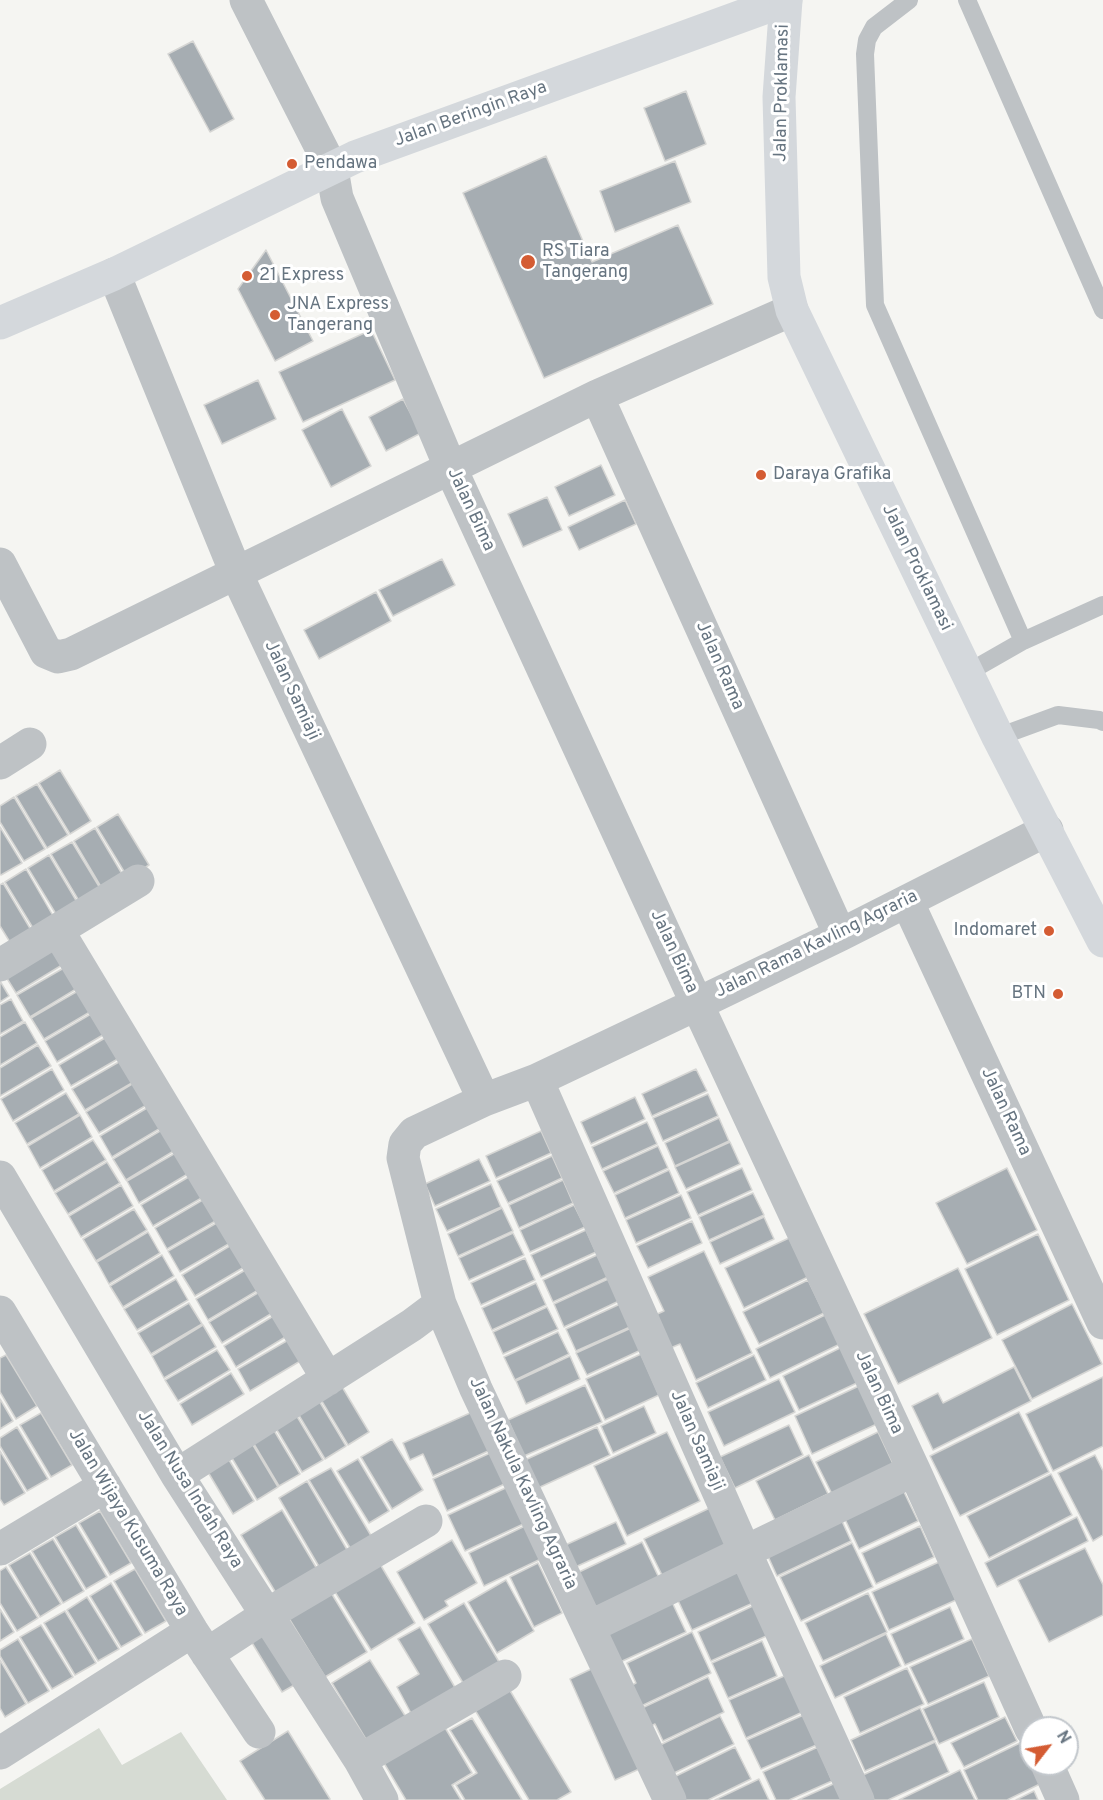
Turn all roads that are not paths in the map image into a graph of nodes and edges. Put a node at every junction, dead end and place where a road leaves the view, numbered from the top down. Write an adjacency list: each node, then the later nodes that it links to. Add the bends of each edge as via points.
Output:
1 (246, 0): 5 (street, Jalan Bima)
2 (786, 0): 5 (main road, Jalan Beringin Raya, via 355,157); 7 (main road, Jalan Proklamasi, via 779,98 784,277)
3 (909, 0): 15 (lane, via 874,27 866,47 875,304)
4 (967, 0): 8 (lane)
5 (332, 169): 6 (main road, Jalan Beringin Raya); 11 (street, Jalan Bima, via 337,198)
6 (114, 274): 9 (main road, Jalan Beringin Raya); 13 (street, Jalan Samiaji)
7 (792, 310): 10 (street); 16 (main road, Jalan Proklamasi)
8 (1103, 310)
9 (2, 318)
10 (597, 396): 11 (street); 25 (street, Jalan Rama)
11 (451, 469): 13 (street); 28 (street, Jalan Bima)
12 (0, 564): 13 (street, via 46,652 58,657)
13 (236, 573): 30 (street, Jalan Samiaji)
14 (1103, 605): 15 (lane)
15 (1023, 641): 16 (lane)
16 (967, 673): 18 (main road, Jalan Proklamasi)
17 (1103, 722): 18 (lane, via 1059,715)
18 (999, 737): 21 (main road, Jalan Proklamasi)
19 (30, 744): 20 (street)
20 (0, 763)
21 (1047, 830): 23 (street, Jalan Rama Kavling Agraria); 26 (main road, Jalan Proklamasi)
22 (138, 881): 24 (street)
23 (907, 902): 25 (street, Jalan Rama Kavling Agraria); 34 (street, Jalan Rama)
24 (57, 931): 27 (street); 36 (street)
25 (840, 935): 28 (street, Jalan Rama Kavling Agraria)
26 (1103, 941)
27 (0, 965)
28 (697, 1004): 29 (street, Jalan Rama Kavling Agraria); 37 (street, Jalan Bima)
29 (537, 1080): 30 (street, Jalan Rama Kavling Agraria); 42 (street, Jalan Samiaji)
30 (484, 1100): 31 (street, Jalan Rama Kavling Agraria, via 414,1133 405,1144)
31 (403, 1158): 33 (street, Jalan Nakula Kavling Agraria)
32 (0, 1176): 38 (street, Jalan Nusa Indah Raya)
33 (440, 1304): 36 (street); 44 (street, Jalan Nakula Kavling Agraria)
34 (1103, 1323)
35 (4, 1328): 39 (street, Jalan Wijaya Kusuma Raya)
36 (328, 1378): 38 (street)
37 (914, 1470): 42 (street); 47 (street, Jalan Bima)
38 (177, 1475): 43 (street, Jalan Nusa Indah Raya)
39 (105, 1486): 41 (street); 45 (street, Jalan Wijaya Kusuma Raya)
40 (426, 1521): 43 (street)
41 (0, 1549)
42 (745, 1552): 44 (street); 54 (street, Jalan Samiaji)
43 (251, 1625): 45 (street); 50 (street, Jalan Nusa Indah Raya)
44 (589, 1627): 53 (street, Jalan Nakula Kavling Agraria)
45 (199, 1643): 48 (street, Jalan Wijaya Kusuma Raya); 49 (street)
46 (505, 1676): 50 (street)
47 (1025, 1716)
48 (259, 1732)
49 (0, 1753)
50 (360, 1760): 52 (street, Jalan Nusa Indah Raya)
51 (1052, 1776): 55 (street)
52 (382, 1800)
53 (670, 1800)
54 (858, 1800)
55 (1063, 1800)

